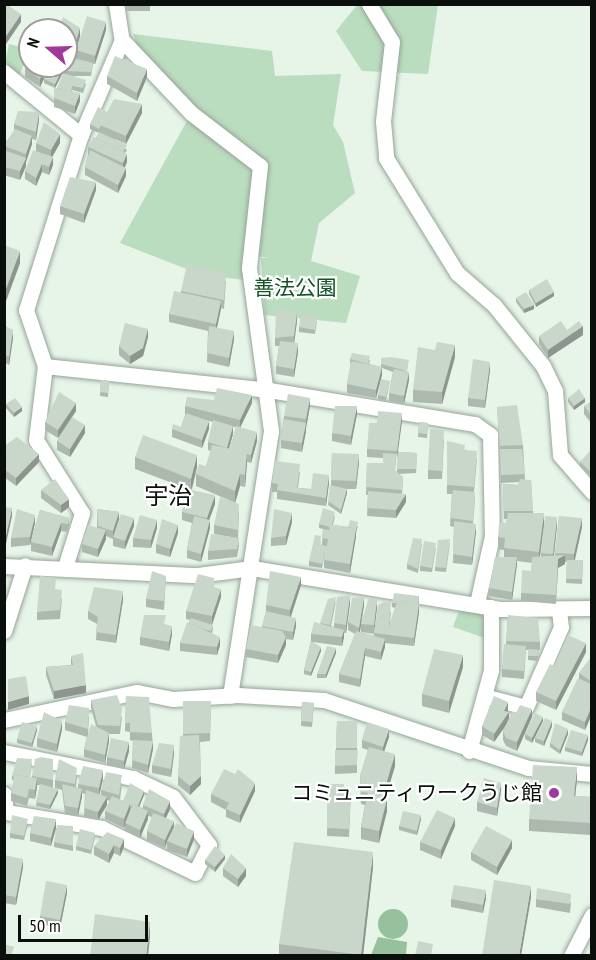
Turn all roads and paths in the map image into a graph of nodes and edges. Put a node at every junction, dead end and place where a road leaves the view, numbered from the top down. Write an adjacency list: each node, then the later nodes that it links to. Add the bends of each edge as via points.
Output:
1 (116, 4): 3 (street)
2 (369, 4): 8 (street, via 392,42 382,121 386,158 457,273 494,305 543,366 555,391 560,455)
3 (123, 40): 5 (street); 7 (street, via 191,114 260,166 249,268)
4 (4, 72): 5 (street)
5 (81, 135): 6 (street, via 26,310)
6 (45, 366): 7 (street); 11 (street, via 36,440 82,513)
7 (269, 390): 12 (street, via 271,431); 13 (street, via 475,423 490,435 492,536)
8 (591, 492)
9 (25, 565): 10 (street); 11 (street); 16 (street)
10 (4, 566)
11 (65, 567): 12 (street, via 198,575)
12 (252, 568): 13 (street); 17 (street)
13 (484, 605): 15 (street); 18 (street, via 491,670)
14 (591, 608): 15 (street)
15 (559, 611): 18 (street, via 561,627 526,707)
16 (4, 631)
17 (230, 696): 19 (street, via 173,699 137,692); 20 (street, via 324,700)
18 (484, 696): 20 (street)
19 (4, 720)
20 (469, 751): 22 (street, via 528,768)
21 (4, 752): 23 (street, via 133,778 173,797 208,845 195,873 102,828 6,812)
22 (591, 774)
23 (4, 794)
24 (591, 915): 25 (street)
25 (571, 956)

